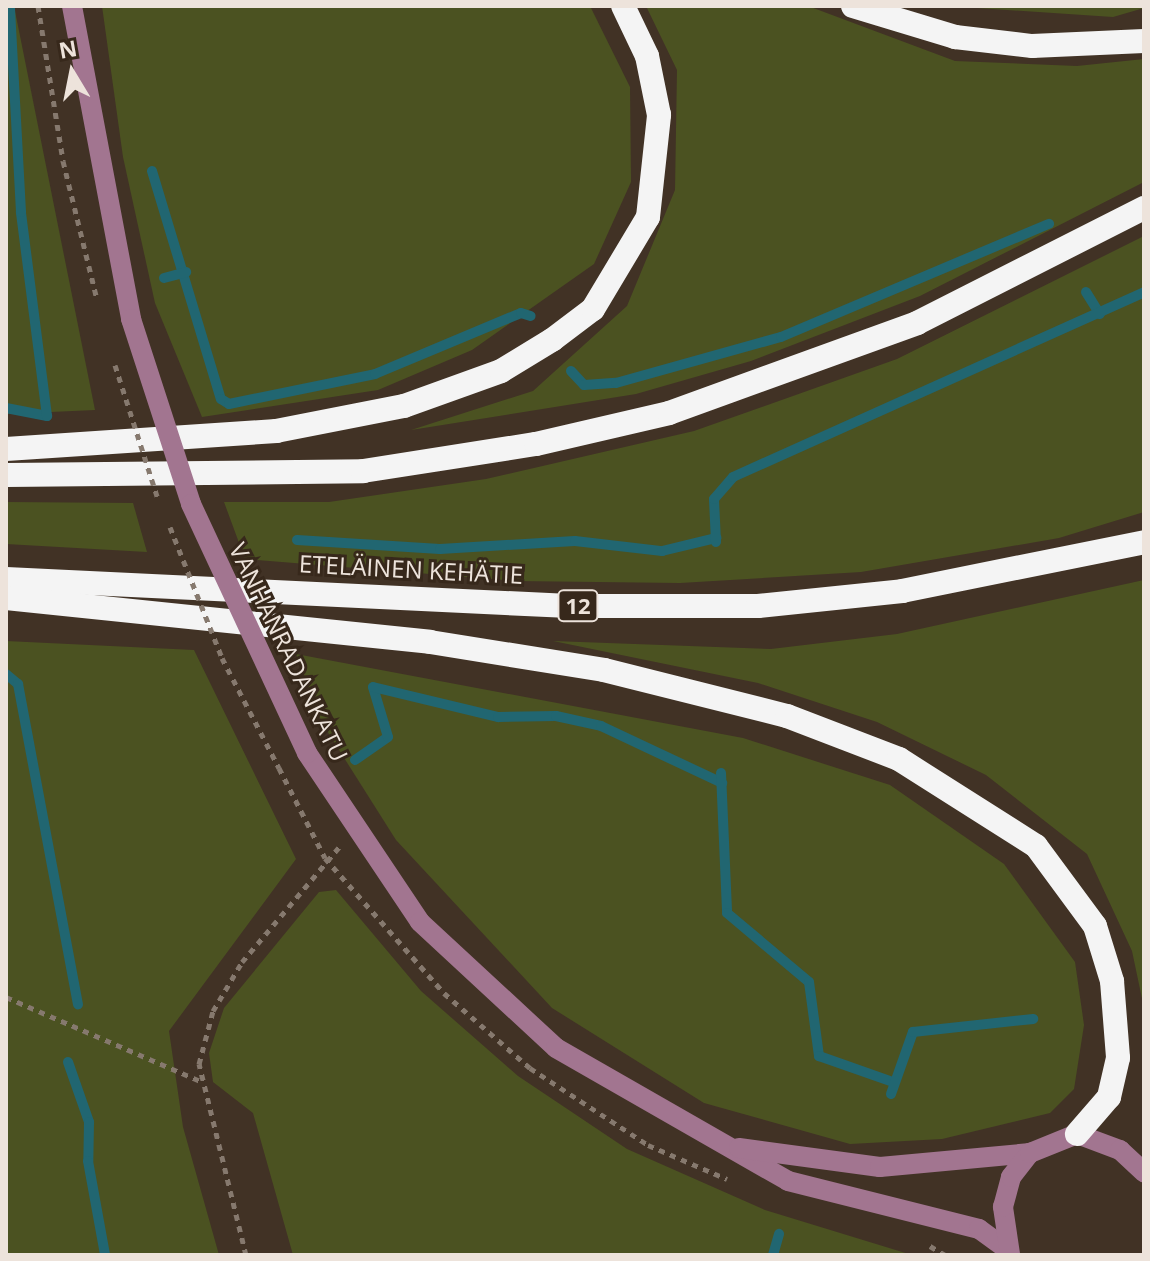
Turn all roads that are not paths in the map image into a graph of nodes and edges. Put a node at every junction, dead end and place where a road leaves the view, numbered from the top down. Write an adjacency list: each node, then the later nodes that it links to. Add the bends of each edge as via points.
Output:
1 (72, 6): 12 (street, VANHANRADANKATU, bridge, via 131,319 202,534 307,753 355,835 420,922 503,1006 608,1083)
2 (623, 6): 6 (highway, via 647,56 659,115 648,217 593,309 552,340 501,371 404,406 276,431)
3 (853, 6): 4 (highway, via 955,37 1032,46)
4 (1144, 41)
5 (1144, 208): 7 (highway, via 1013,279 832,354 669,413 536,444 363,471)
6 (6, 449)
7 (6, 475)
8 (1144, 542): 9 (highway, ETELÄINEN KEHÄTIE / 12, via 902,591 758,606 569,606)
9 (6, 579)
10 (6, 598): 11 (highway, via 430,642 604,670 787,716 899,759 1036,846 1095,926 1112,981 1118,1058 1109,1097)
11 (1077, 1134): 13 (street, VANHANRADANKATU); 14 (street, via 1120,1150)
12 (731, 1147): 13 (street, VANHANRADANKATU, via 880,1167); 15 (street, VANHANRADANKATU, via 788,1181 979,1229)
13 (1030, 1153): 15 (street, VANHANRADANKATU, via 1011,1177 1003,1207)
14 (1144, 1172)
15 (1008, 1252)

